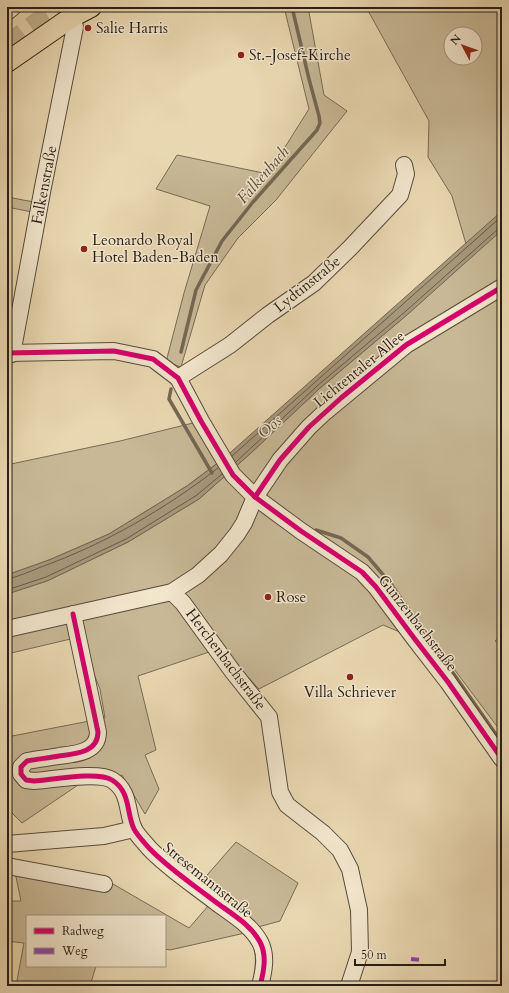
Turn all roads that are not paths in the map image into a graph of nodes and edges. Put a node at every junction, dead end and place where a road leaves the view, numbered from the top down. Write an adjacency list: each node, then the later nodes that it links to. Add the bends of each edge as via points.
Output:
1 (13, 7): 3 (street)
2 (91, 7): 4 (main road)
3 (7, 12)
4 (72, 17): 5 (main road); 8 (street, Falkenstraße, via 75,27)
5 (7, 62)
6 (404, 165): 9 (street, Lydtinstraße, via 406,174 400,195 324,273 230,345)
7 (502, 287): 10 (street, Lichtentaler Allee, via 406,345 342,398 309,427 280,460)
8 (9, 353): 9 (street, via 114,351 153,359)
9 (178, 378): 10 (street, Gunzenbachstraße, via 233,475)
10 (254, 497): 11 (street, Lichtentaler Allee, via 244,523 221,554 198,575); 14 (street, Gunzenbachstraße, via 362,572 448,682)
11 (172, 592): 12 (street, Lichtentaler Allee); 20 (street, Herchenbachstraße, via 184,603 233,672 269,716 280,792 287,804 340,850 350,869 359,910 360,952)
12 (73, 614): 13 (street, Lichtentaler Allee); 15 (street, Stresemannstraße, via 98,738 84,752 27,761 20,771 23,777 34,781 92,776 111,779 127,800)
13 (7, 629)
14 (502, 758)
15 (134, 829): 16 (street, via 104,836); 19 (street, Stresemannstraße, via 173,870 239,919 259,940 264,951)
16 (7, 844)
17 (7, 866): 18 (street)
18 (104, 884)
19 (260, 986)
20 (349, 986)

